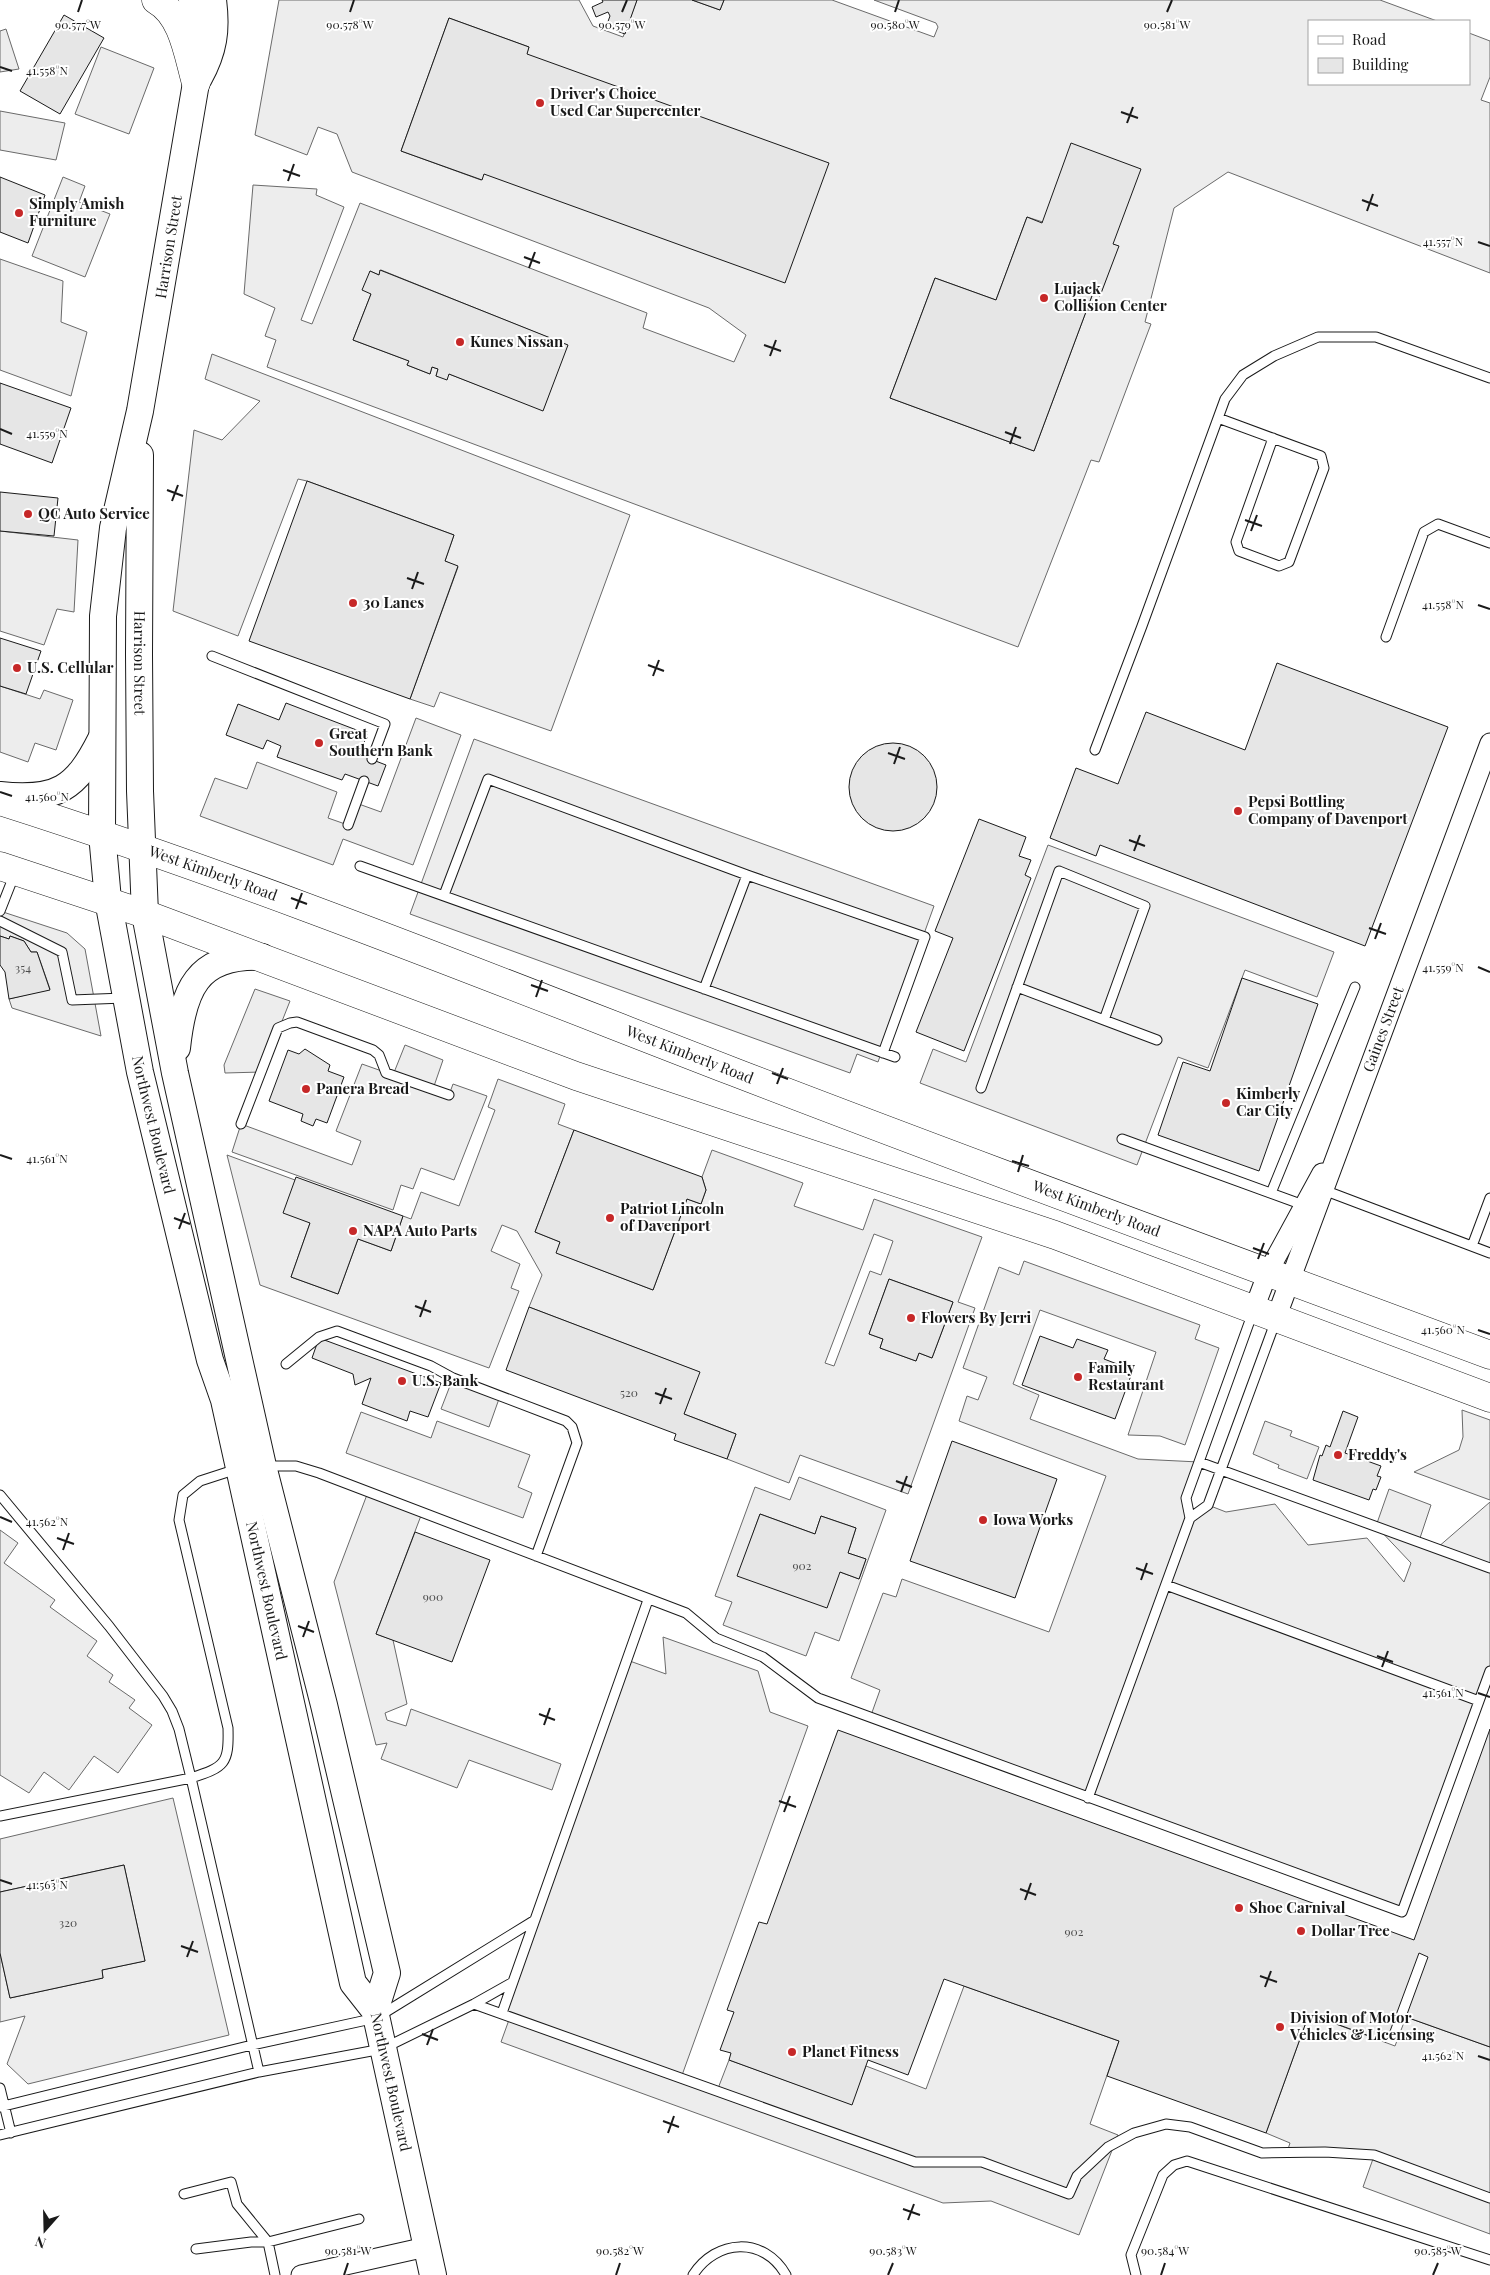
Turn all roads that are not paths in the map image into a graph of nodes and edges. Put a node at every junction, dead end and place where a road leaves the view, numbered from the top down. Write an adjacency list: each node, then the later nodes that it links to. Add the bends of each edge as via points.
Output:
1 (156, 0): 4 (main road, via 166,6 183,36)
2 (192, 0): 4 (main road, Harrison Street)
3 (213, 0): 4 (main road, Harrison Street, via 216,22 210,58)
4 (196, 83): 6 (main road, Harrison Street)
5 (1490, 378): 7 (lane, via 1376,337 1318,337 1274,356 1243,375 1225,399)
6 (140, 411): 12 (main road, Harrison Street, via 113,528 108,567 103,616); 21 (main road, Harrison Street, via 139,654)
7 (1218, 418): 8 (lane); 14 (lane)
8 (1273, 438): 8 (lane, via 1321,456 1324,468 1289,562 1279,566 1239,551 1236,542)
9 (1490, 543): 10 (lane, via 1438,524 1424,532)
10 (1386, 636)
11 (212, 656): 15 (lane, via 385,724)
12 (102, 736): 17 (main road, via 88,765 74,781 61,789 43,796); 20 (main road, Harrison Street)
13 (1490, 743): 44 (street, Gaines Street, via 1343,1138)
14 (1095, 750)
15 (372, 760)
16 (364, 781): 19 (lane)
17 (0, 794)
18 (0, 801): 20 (main road, West Kimberly Road)
19 (348, 825)
20 (102, 834): 21 (main road, West Kimberly Road); 26 (main road, Harrison Street)
21 (143, 848): 28 (main road, Harrison Street); 50 (main road, West Kimberly Road, via 340,919 789,1093)
22 (360, 866): 25 (lane)
23 (8, 868): 26 (main road); 27 (lane)
24 (748, 875): 25 (lane, via 488,779); 33 (lane); 37 (lane, via 925,937)
25 (444, 895): 33 (lane)
26 (108, 900): 28 (main road); 34 (main road, Northwest Boulevard)
27 (0, 911)
28 (145, 914): 30 (main road); 39 (main road, Northwest Boulevard)
29 (0, 922): 34 (lane, via 62,952 72,1000)
30 (263, 957): 39 (main road, via 232,958 206,971 192,985 182,1014); 51 (main road, via 576,1076 1046,1232)
31 (1355, 986): 45 (lane)
32 (1017, 987): 35 (lane); 35 (lane, via 1059,871 1145,906); 40 (lane)
33 (704, 989): 37 (lane)
34 (126, 998): 56 (main road, Northwest Boulevard, via 140,1072 210,1360)
35 (1104, 1020): 36 (lane)
36 (1157, 1040)
37 (883, 1053): 38 (lane)
38 (895, 1057)
39 (175, 1073): 56 (main road, Northwest Boulevard)
40 (980, 1088)
41 (449, 1095): 42 (lane, via 386,1073 373,1050 297,1022 278,1028)
42 (241, 1124)
43 (1122, 1139): 45 (lane)
44 (1319, 1188): 47 (street, Gaines Street); 48 (lane)
45 (1271, 1193): 47 (lane)
46 (1490, 1198): 48 (lane)
47 (1310, 1207): 50 (street, Gaines Street)
48 (1472, 1246): 49 (lane)
49 (1490, 1253)
50 (1279, 1277): 51 (street, Gaines Street); 52 (main road, West Kimberly Road)
51 (1265, 1314): 54 (main road); 55 (lane); 57 (lane)
52 (1490, 1355)
53 (286, 1364): 60 (lane, via 319,1338 338,1331 566,1421 577,1442)
54 (1490, 1398)
55 (1199, 1462): 57 (lane); 59 (lane, via 1186,1498)
56 (252, 1466): 60 (lane, via 296,1466 319,1473); 66 (lane, via 200,1481 183,1495 179,1520 228,1728 228,1753 217,1770); 72 (main road, Northwest Boulevard, via 353,1983); 72 (main road, via 321,1695 387,1972)
57 (1221, 1470): 59 (lane, via 1208,1505); 61 (lane)
58 (0, 1495): 66 (lane, via 164,1696 179,1729)
59 (1190, 1518): 62 (lane)
60 (536, 1556): 63 (lane)
61 (1490, 1568)
62 (1166, 1585): 65 (lane); 67 (lane)
63 (648, 1600): 67 (lane, via 686,1613 716,1638 763,1657 818,1698); 69 (lane)
64 (1490, 1671): 65 (lane)
65 (1479, 1701): 67 (lane, via 1402,1912)
66 (191, 1778): 68 (lane); 74 (lane)
67 (1088, 1798)
68 (0, 1816)
69 (535, 1920): 70 (lane); 72 (lane)
70 (513, 1982): 71 (lane); 73 (lane)
71 (474, 2004): 73 (lane); 75 (lane)
72 (375, 2014): 74 (lane); 75 (main road, Northwest Boulevard)
73 (502, 2014): 82 (lane, via 915,2162 982,2162 1070,2194 1077,2176 1108,2147 1134,2133 1166,2124 1190,2127 1262,2153 1325,2152 1374,2156)
74 (252, 2045): 76 (lane); 78 (lane)
75 (382, 2049): 76 (lane); 85 (main road, Northwest Boulevard)
76 (259, 2072): 79 (lane)
77 (0, 2088): 78 (lane)
78 (2, 2106): 79 (lane)
79 (11, 2133): 80 (lane)
80 (0, 2135)
81 (184, 2194): 84 (lane, via 231,2182 237,2204)
82 (1490, 2198)
83 (360, 2218): 84 (lane)
84 (268, 2242): 86 (lane); 88 (lane)
85 (426, 2247): 89 (street); 90 (main road, Northwest Boulevard)
86 (196, 2249)
87 (1490, 2260): 93 (lane, via 1186,2161 1174,2165 1163,2175 1131,2255)
88 (276, 2275)
89 (301, 2275)
90 (433, 2275)
91 (693, 2275): 92 (lane, via 701,2263 715,2252 732,2247 750,2248 767,2254)
92 (786, 2275)
93 (1136, 2275)

